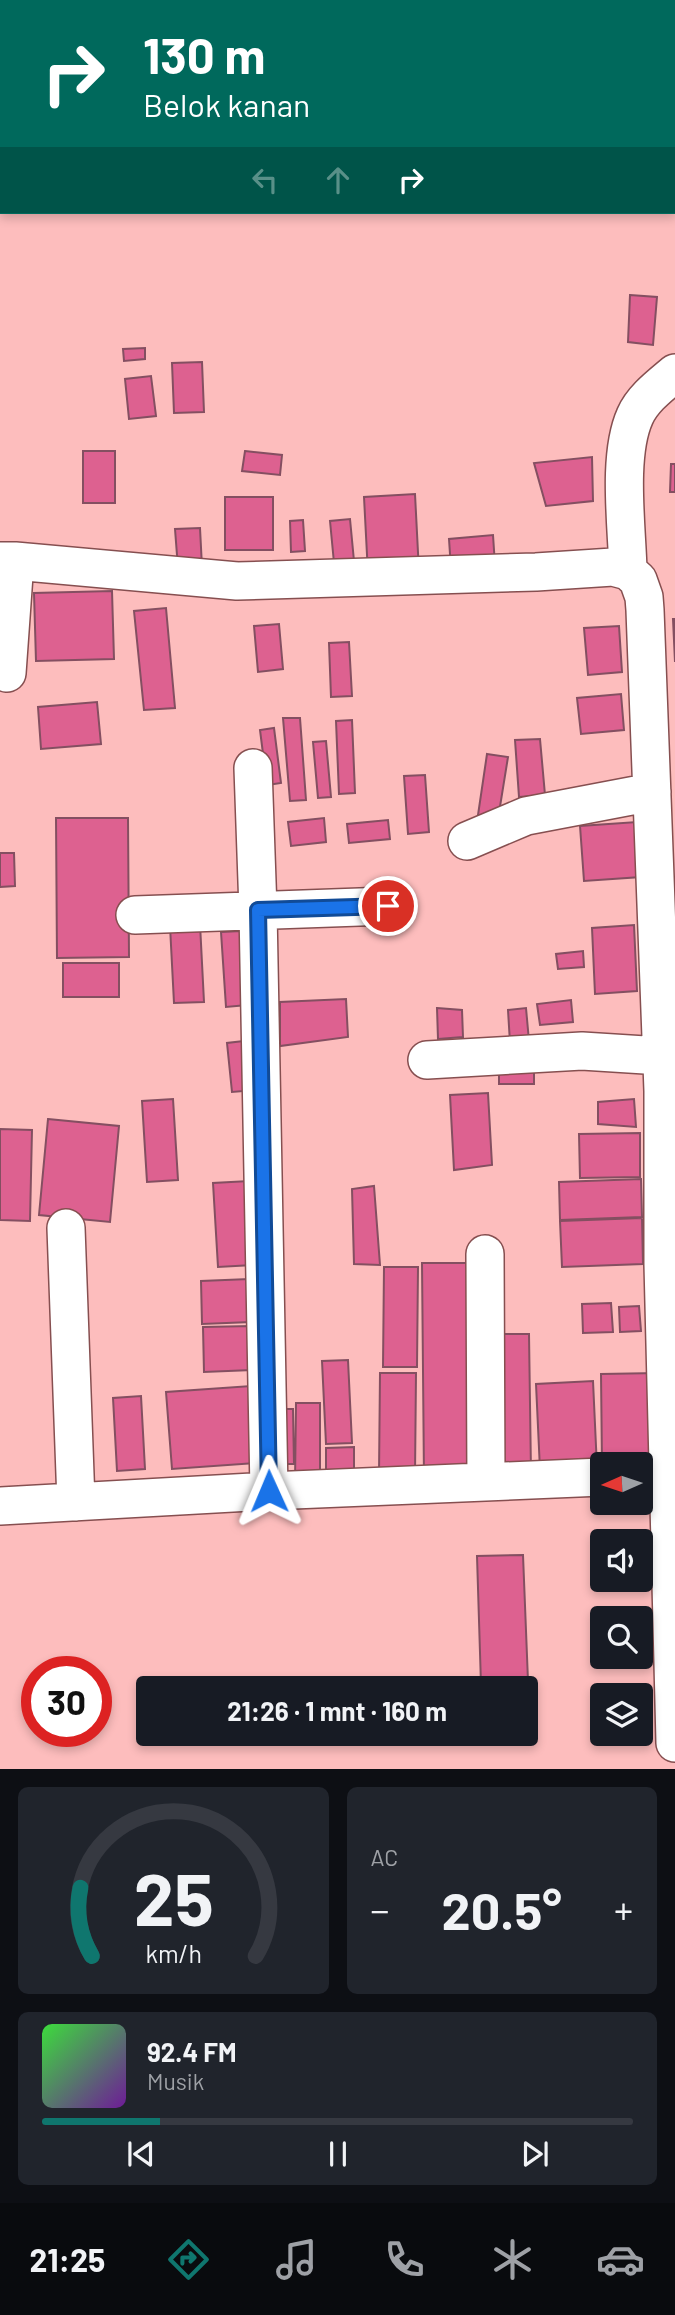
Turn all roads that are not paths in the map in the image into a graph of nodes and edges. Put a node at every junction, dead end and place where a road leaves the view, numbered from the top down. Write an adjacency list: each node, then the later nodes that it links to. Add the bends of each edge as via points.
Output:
1 (675, 373): 3 (street, via 636,413 629,432)
2 (8, 561): 3 (street, via 237,581 613,566); 4 (street)
3 (628, 571): 6 (street, via 638,580 643,597)
4 (7, 673)
5 (253, 768): 9 (street)
6 (652, 792): 7 (street, via 526,816); 12 (street)
7 (467, 841)
8 (388, 906): 9 (street)
9 (258, 910): 10 (street); 18 (street)
10 (135, 915)
11 (427, 1060): 12 (street, via 582,1051)
12 (666, 1079): 15 (street)
13 (66, 1228): 19 (street)
14 (485, 1254): 17 (street)
15 (654, 1475): 21 (street)
16 (590, 1478): 17 (street)
17 (486, 1482): 18 (street)
18 (269, 1491): 19 (street)
19 (76, 1502): 20 (street)
20 (0, 1506)
21 (675, 1725)

